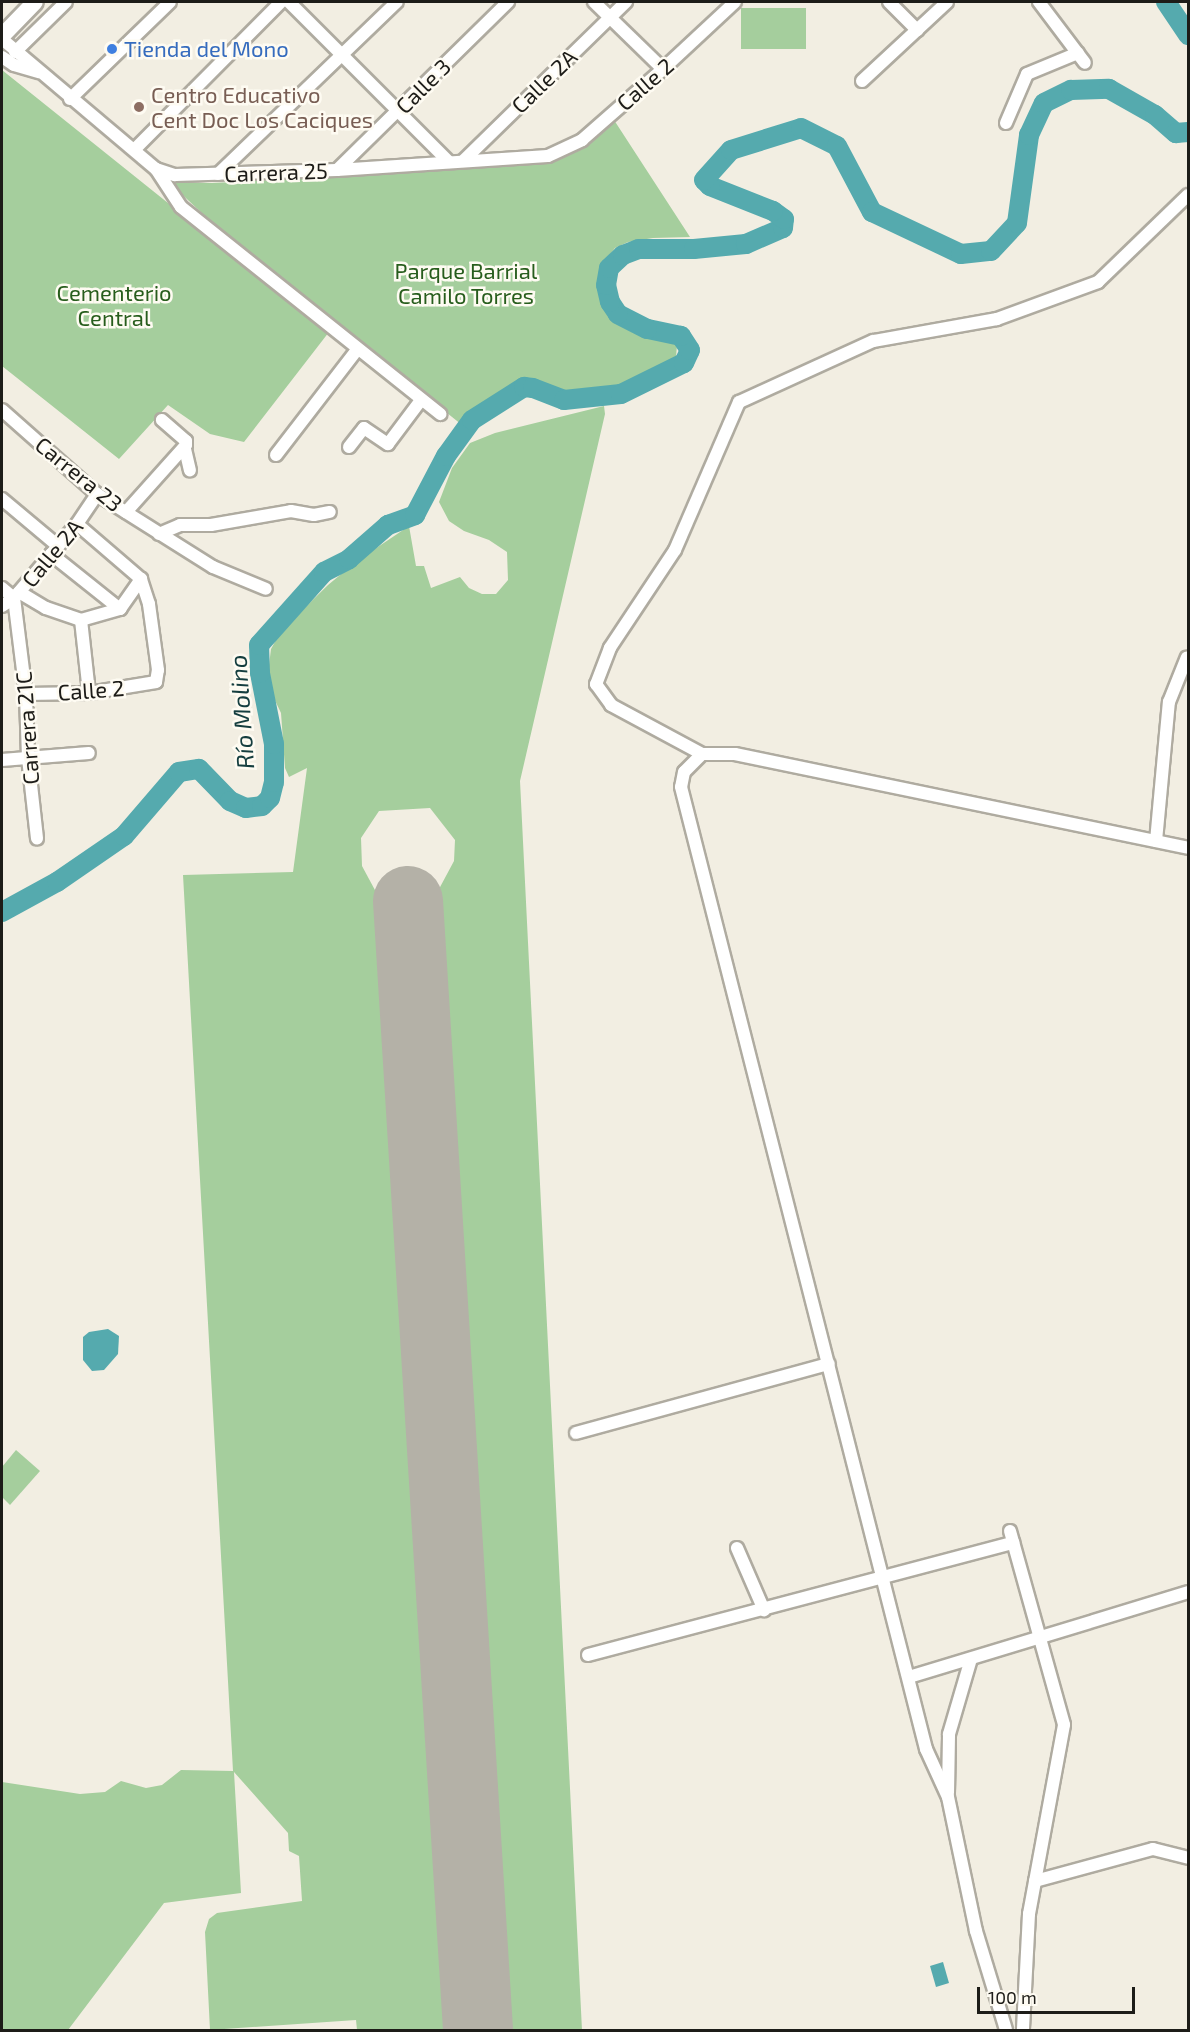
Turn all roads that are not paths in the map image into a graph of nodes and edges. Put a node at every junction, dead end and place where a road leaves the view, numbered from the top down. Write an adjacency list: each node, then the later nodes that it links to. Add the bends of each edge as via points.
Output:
1 (35, 2): 16 (main road)
2 (66, 2): 17 (street)
3 (170, 2): 23 (street)
4 (281, 2): 26 (street)
5 (289, 2): 18 (street)
6 (397, 2): 18 (street)
7 (508, 2): 24 (street, Calle 3)
8 (594, 2): 14 (street)
9 (626, 2): 14 (street, Calle 2A)
10 (735, 2): 20 (street, Calle 2)
11 (889, 2): 15 (street)
12 (947, 2): 15 (street)
13 (1039, 2): 25 (street, via 1081,58 1027,74)
14 (610, 17): 20 (street); 28 (street, Calle 2A)
15 (917, 30): 22 (street)
16 (2, 38): 17 (street)
17 (15, 52): 21 (street)
18 (342, 54): 24 (street); 32 (street)
19 (2, 57): 21 (street)
20 (663, 69): 27 (street, Calle 2, via 582,140)
21 (40, 73): 23 (street)
22 (862, 81)
23 (70, 99): 26 (street)
24 (397, 112): 29 (street); 31 (street, Calle 3)
25 (1006, 123)
26 (135, 149): 30 (street)
27 (548, 156): 28 (street, Carrera 25)
28 (463, 161): 29 (street, Carrera 25)
29 (449, 162): 31 (street, Carrera 25)
30 (156, 169): 32 (street, Carrera 25, via 175,175); 34 (street, via 181,207)
31 (337, 170): 32 (street, Carrera 25)
32 (218, 174)
33 (1188, 195): 61 (street, via 1098,282 997,319 873,341 739,402 675,550 610,648 596,684 611,705)
34 (357, 350): 35 (street); 41 (street)
35 (421, 400): 37 (street); 39 (street, via 388,444 364,428)
36 (2, 410): 43 (street, Carrera 23)
37 (440, 414)
38 (162, 420): 40 (street, via 186,441)
39 (350, 447)
40 (184, 449): 42 (street); 45 (street)
41 (276, 455)
42 (190, 470)
43 (97, 494): 45 (street, Carrera 23); 47 (street, Calle 2A)
44 (2, 499): 49 (street)
45 (126, 512): 48 (street, Carrera 23)
46 (330, 512): 48 (street, via 314,515 291,511 211,525 180,525)
47 (77, 524): 49 (street, Calle 2A); 50 (street)
48 (159, 534): 52 (street, Carrera 23, via 213,567)
49 (55, 550): 53 (street, Calle 2A); 55 (street)
50 (141, 579): 55 (street); 58 (street, Calle 2, via 149,604 158,670 156,682)
51 (2, 588): 53 (street)
52 (266, 589)
53 (16, 595): 54 (street, Calle 2A); 56 (street); 59 (street, Carrera 21C)
54 (2, 606)
55 (120, 609): 56 (street)
56 (81, 620): 58 (street)
57 (1187, 657): 65 (street, via 1169,702)
58 (89, 693): 59 (street, Calle 2)
59 (26, 694): 62 (street, Carrera 21C)
60 (89, 753): 62 (street)
61 (702, 754): 65 (street, via 735,754); 67 (street, via 684,772 681,787)
62 (28, 758): 63 (street); 64 (street, Carrera 21C)
63 (2, 760)
64 (37, 837)
65 (1156, 842): 66 (street)
66 (1188, 848)
67 (829, 1364): 68 (street); 70 (street)
68 (576, 1433)
69 (737, 1548): 72 (street)
70 (884, 1579): 72 (street); 73 (street, via 1012,1537); 76 (street)
71 (1188, 1592): 73 (street)
72 (764, 1610): 74 (street)
73 (1041, 1637): 75 (street); 79 (street, via 1064,1725)
74 (588, 1655)
75 (971, 1659): 76 (street); 77 (street, via 950,1734)
76 (909, 1677): 77 (street, via 926,1749)
77 (948, 1797): 80 (street, via 976,1931)
78 (1188, 1858): 79 (street, via 1154,1849)
79 (1035, 1881): 81 (street, via 1029,1914)
80 (1006, 2031)
81 (1023, 2031)

